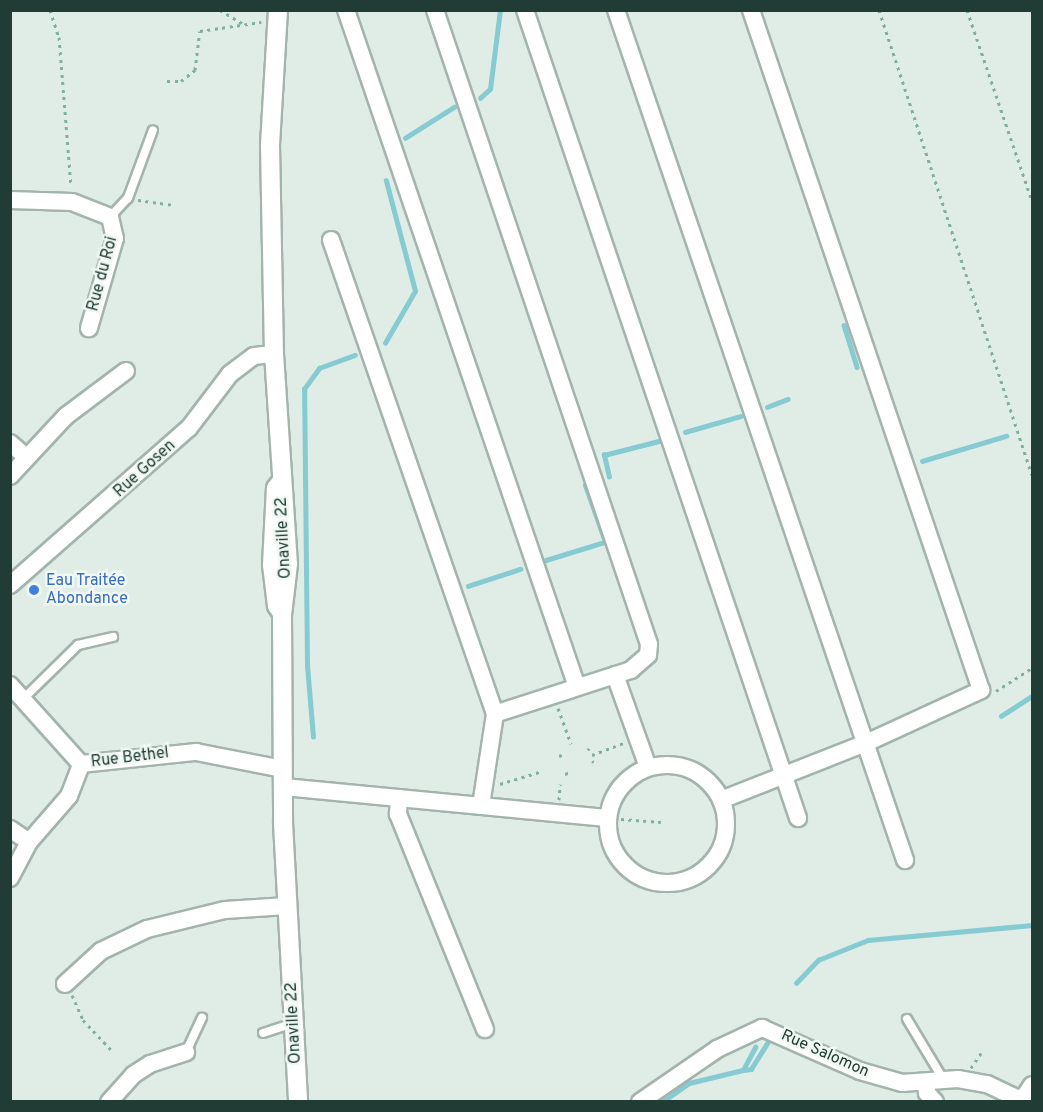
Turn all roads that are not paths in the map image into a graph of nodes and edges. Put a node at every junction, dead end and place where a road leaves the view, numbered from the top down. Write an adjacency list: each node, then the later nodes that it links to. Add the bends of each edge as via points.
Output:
1 (346, 10): 21 (street)
2 (435, 10): 19 (street, via 650,644 642,663)
3 (525, 10): 27 (street)
4 (615, 10): 24 (street)
5 (751, 10): 24 (street, via 981,690)
6 (278, 16): 12 (street, Onaville 22, via 270,146)
7 (153, 130): 9 (lane, via 128,198)
8 (10, 200): 9 (street, Rue du Roi, via 72,202)
9 (110, 217): 11 (street, Rue du Roi, via 115,238)
10 (331, 240): 23 (street)
11 (89, 328)
12 (273, 354): 17 (street, Rue Gosen, via 254,356 230,374 189,428); 28 (street, Onaville 22, via 288,564 282,615)
13 (126, 371): 15 (street, via 66,416)
14 (10, 443): 15 (street)
15 (26, 458): 16 (street)
16 (10, 476)
17 (10, 585)
18 (113, 638): 22 (lane, via 78,645)
19 (615, 675): 21 (street); 26 (street)
20 (10, 685): 22 (street, Rue Bethel)
21 (577, 687): 23 (street)
22 (23, 699): 25 (street, Rue Bethel)
23 (495, 714): 31 (street)
24 (866, 743): 27 (street); 36 (street)
25 (81, 764): 28 (street, Rue Bethel, via 196,752); 35 (street, via 69,796)
26 (648, 767): 30 (street, via 682,766 699,774); 32 (street, via 628,778 614,796)
27 (785, 773): 30 (street); 33 (street)
28 (284, 778): 29 (street, Rue Bethel); 38 (street, Onaville 22)
29 (399, 798): 31 (street, Rue Bethel); 43 (street, via 398,814)
30 (721, 800): 32 (street, via 727,821 719,852 697,876 676,883 654,883 626,867 609,839)
31 (481, 805): 32 (street, Rue Bethel)
32 (607, 818)
33 (798, 819)
34 (10, 829): 35 (street)
35 (29, 842): 37 (street)
36 (905, 860)
37 (10, 878)
38 (287, 906): 39 (street, via 225,910 147,929 101,951); 42 (street, Onaville 22)
39 (65, 984)
40 (202, 1017): 45 (lane)
41 (908, 1019): 46 (lane)
42 (294, 1023): 44 (lane); 50 (street, Onaville 22)
43 (485, 1029)
44 (263, 1033)
45 (186, 1052): 49 (street, via 150,1064 133,1075)
46 (943, 1079): 47 (street, Rue Salomon); 53 (street, Rue Salomon, via 987,1084)
47 (926, 1084): 51 (street, Rue Salomon, via 902,1083 860,1071 762,1028 717,1049); 52 (street, via 927,1094)
48 (1032, 1085): 53 (street)
49 (110, 1101)
50 (298, 1101)
51 (640, 1101)
52 (935, 1101)
53 (1024, 1101)

